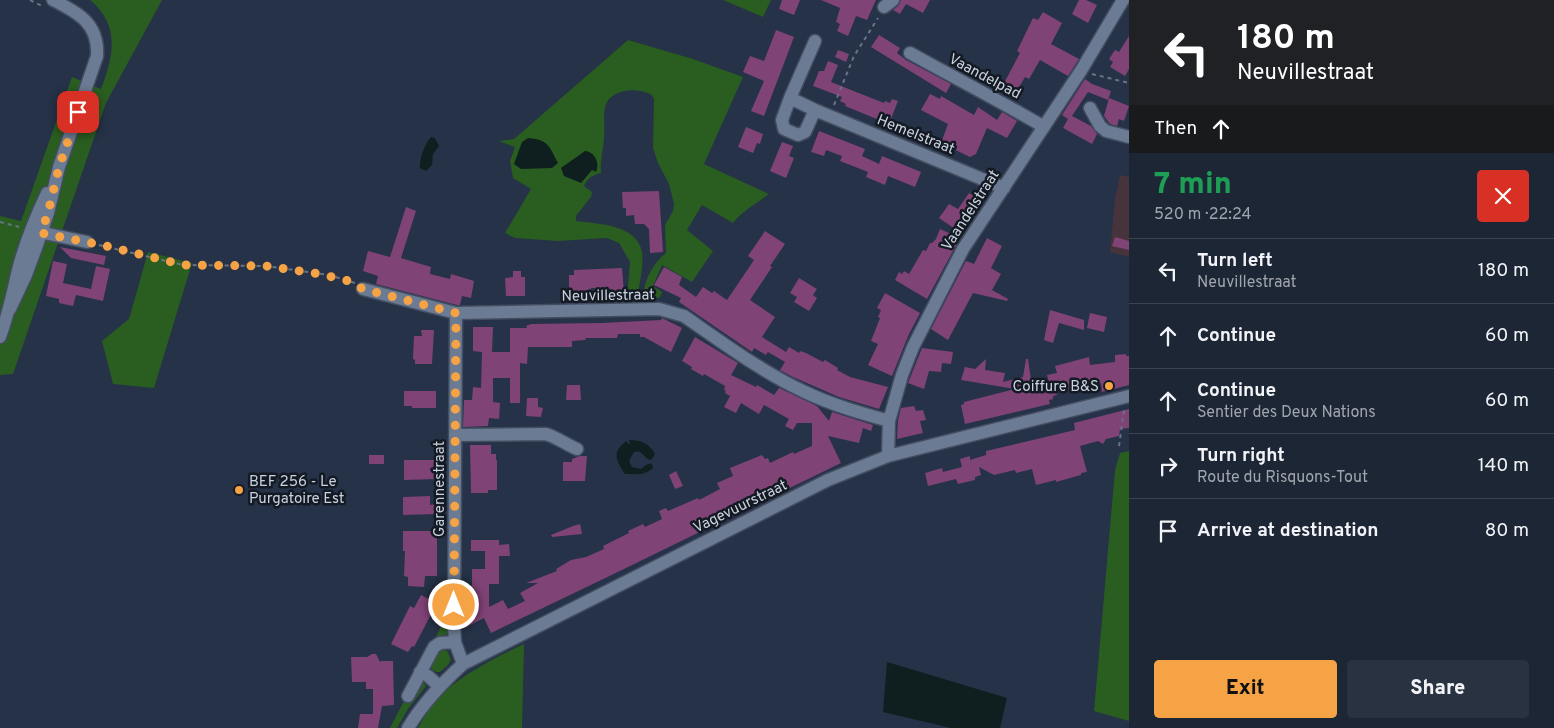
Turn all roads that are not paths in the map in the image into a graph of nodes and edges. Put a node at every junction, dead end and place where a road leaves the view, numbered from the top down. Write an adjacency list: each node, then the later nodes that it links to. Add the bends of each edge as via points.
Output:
1 (1123, 0): 8 (street, Vaandelstraat)
2 (49, 4): 11 (street, via 75,11 86,21 94,32 97,48 92,75 59,167 48,213)
3 (815, 41): 5 (street)
4 (910, 53): 8 (street, Vaandelpad)
5 (790, 98): 7 (street, Hemelstraat); 7 (street, via 782,120 784,129 798,135 805,132)
6 (1090, 108): 9 (street, via 1106,131)
7 (816, 110): 10 (street, Hemelstraat)
8 (1044, 127): 10 (street, Vaandelstraat)
9 (1129, 137)
10 (1004, 188): 17 (street, Vaandelstraat, via 963,249 913,347)
11 (36, 232): 12 (street); 15 (street, via 26,275)
12 (86, 242)
13 (363, 289): 14 (street, Neuvillestraat)
14 (456, 313): 17 (street, Neuvillestraat, via 660,309 673,312 806,393); 18 (street, Garennestraat)
15 (0, 338)
16 (1126, 397): 20 (street, Vagevuurstraat)
17 (889, 421): 20 (street, Vaandelstraat)
18 (455, 435): 19 (street, via 552,435 561,443); 21 (street, Garennestraat)
19 (577, 449)
20 (888, 456): 22 (street, Vagevuurstraat, via 828,480)
21 (455, 642): 22 (street, Garennestraat); 23 (street, via 440,643 434,647)
22 (463, 664): 24 (street, Vagevuurstraat)
23 (420, 672): 24 (street); 25 (street)
24 (439, 686): 26 (street, Vagevuurstraat)
25 (408, 696)
26 (408, 728)

